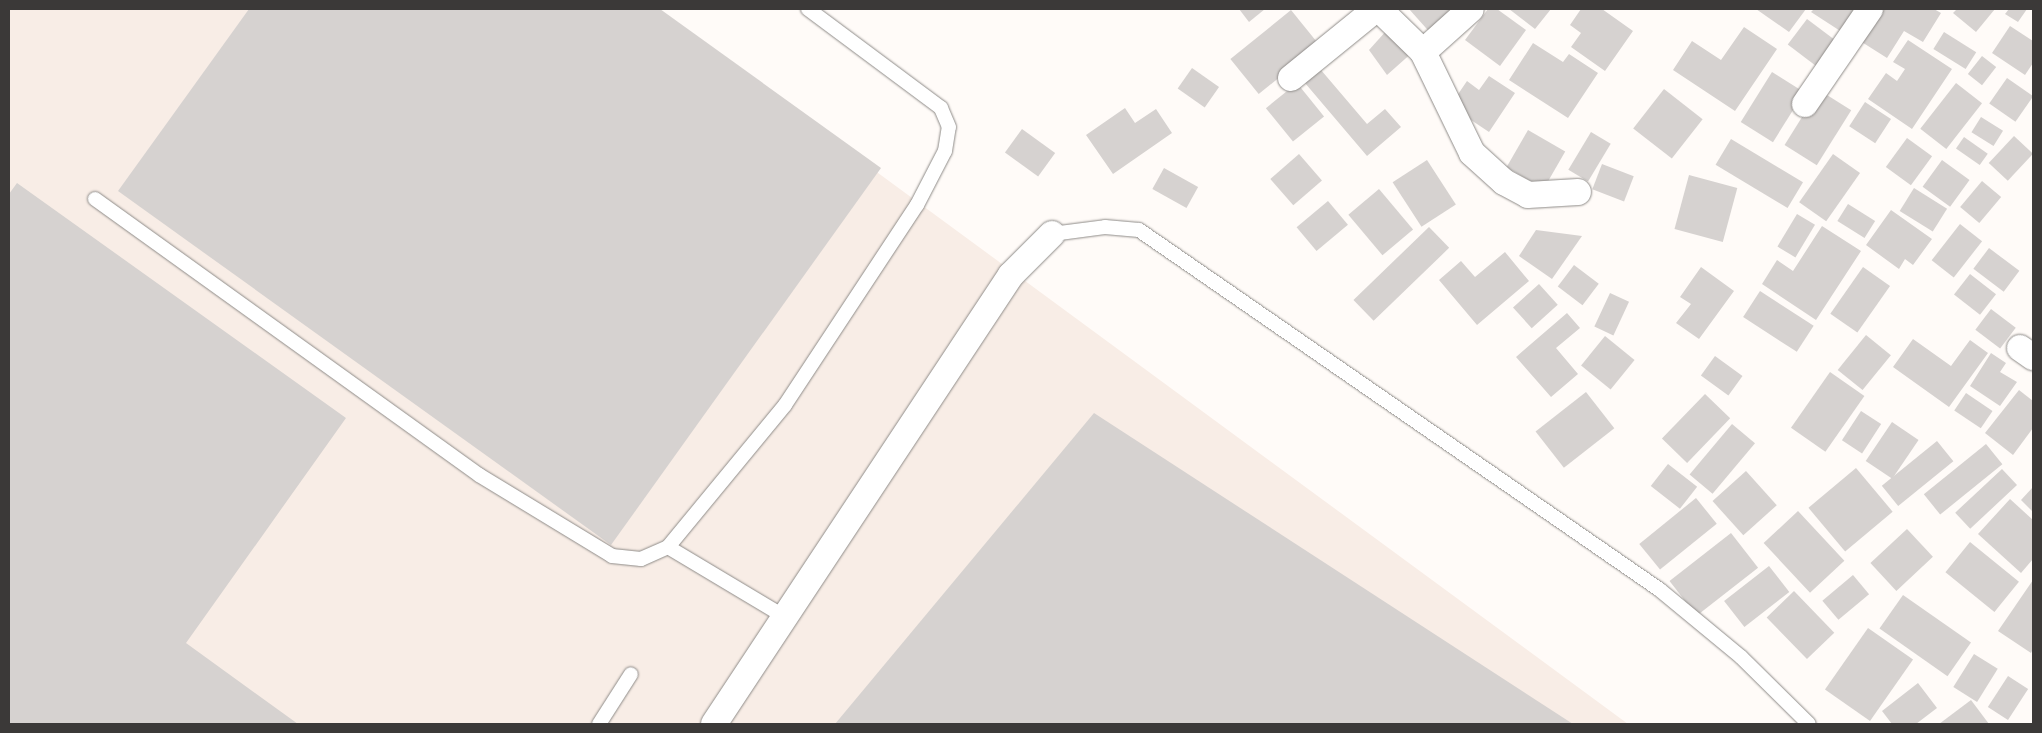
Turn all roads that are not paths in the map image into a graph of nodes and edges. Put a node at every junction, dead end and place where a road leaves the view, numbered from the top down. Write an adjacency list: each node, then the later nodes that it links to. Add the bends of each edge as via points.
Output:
1 (808, 9): 11 (lane, via 941,108 949,127 945,151 918,205 785,405)
2 (1378, 9): 5 (street); 6 (street)
3 (1471, 9): 5 (street)
4 (1870, 9): 7 (street)
5 (1423, 52): 8 (street, via 1472,153 1504,182 1528,195)
6 (1290, 78)
7 (1805, 104)
8 (1578, 192)
9 (95, 199): 11 (lane, via 479,475 612,556 642,558)
10 (1052, 234): 12 (street, via 1012,275); 16 (lane, via 1105,227 1139,230 1660,590 1741,657)
11 (668, 547): 12 (lane)
12 (785, 618): 15 (street)
13 (630, 674): 14 (lane)
14 (599, 724)
15 (714, 724)
16 (1809, 724)

